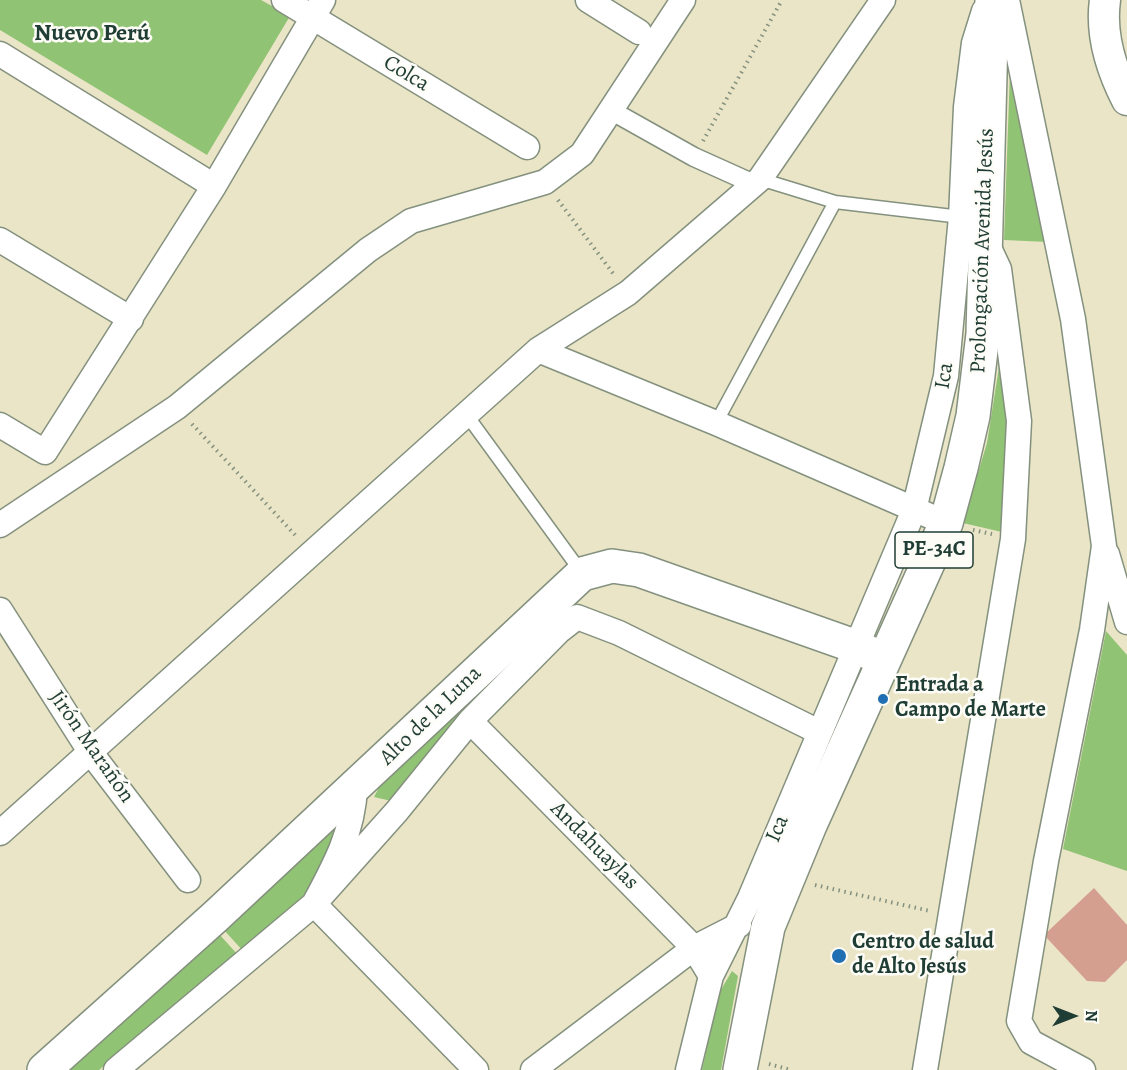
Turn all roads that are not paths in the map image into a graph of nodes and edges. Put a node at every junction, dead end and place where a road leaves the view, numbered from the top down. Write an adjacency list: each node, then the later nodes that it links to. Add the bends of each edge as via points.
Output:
1 (284, 0): 8 (street, Colca)
2 (588, 0): 9 (street)
3 (683, 0): 12 (street)
4 (883, 0): 14 (street)
5 (990, 0): 17 (street, Ica, via 974,43 966,107); 19 (main road, Prolongación Avenida Jesús / PE-34C)
6 (1007, 0): 28 (street, via 1073,319)
7 (1110, 4): 11 (street, via 1104,39)
8 (318, 9): 13 (street, Colca); 15 (street)
9 (639, 32)
10 (0, 54): 15 (street)
11 (1127, 100)
12 (612, 111): 14 (street, via 694,157); 27 (street, via 582,154 545,182 411,221 368,250 177,407)
13 (527, 147)
14 (757, 181): 16 (lane); 21 (street, via 628,293)
15 (214, 186): 20 (street)
16 (835, 202): 17 (lane); 23 (lane)
17 (961, 217): 25 (street, Ica, via 946,376)
18 (0, 240): 20 (street)
19 (984, 240): 26 (main road, Prolongación Avenida Jesús / PE-34C, via 983,334 973,416); 50 (street, via 999,269 1019,421 1014,539)
20 (131, 319): 24 (street, via 45,452)
21 (538, 350): 22 (street); 23 (street)
22 (466, 414): 29 (lane); 35 (street)
23 (716, 423): 25 (street)
24 (0, 425)
25 (914, 510): 26 (street); 32 (street, Ica)
26 (946, 523): 32 (main road, Prolongación Avenida Jesús / PE-34C)
27 (0, 525)
28 (1104, 546): 31 (street); 51 (street, via 1092,630 1019,1020 1031,1042)
29 (582, 574): 32 (main road, Alto de la Luna, via 612,566 639,570); 36 (main road, Alto de la Luna)
30 (0, 610): 35 (street, Jirón Marañón)
31 (1127, 621)
32 (870, 653): 34 (street, Ica); 41 (main road, Prolongación Avenida Jesús / PE-34C)
33 (470, 721): 34 (street, via 577,617 619,633); 39 (street); 42 (street, Andahuaylas)
34 (819, 732): 40 (street, Ica)
35 (91, 753): 37 (street); 38 (street, Jirón Marañón)
36 (355, 788): 39 (street, via 354,814 344,849); 46 (main road, Alto de la Luna)
37 (0, 833)
38 (188, 880)
39 (315, 904): 44 (street); 47 (street)
40 (735, 925): 41 (street); 42 (street); 43 (street, Ica)
41 (768, 927): 45 (main road, Prolongación Avenida Jesús / PE-34C)
42 (694, 948): 43 (street, Andahuaylas); 48 (street)
43 (711, 976): 49 (street, Ica)
44 (127, 1067)
45 (754, 1067)
46 (44, 1070)
47 (476, 1070)
48 (533, 1070)
49 (688, 1070)
50 (925, 1070)
51 (1083, 1070)

